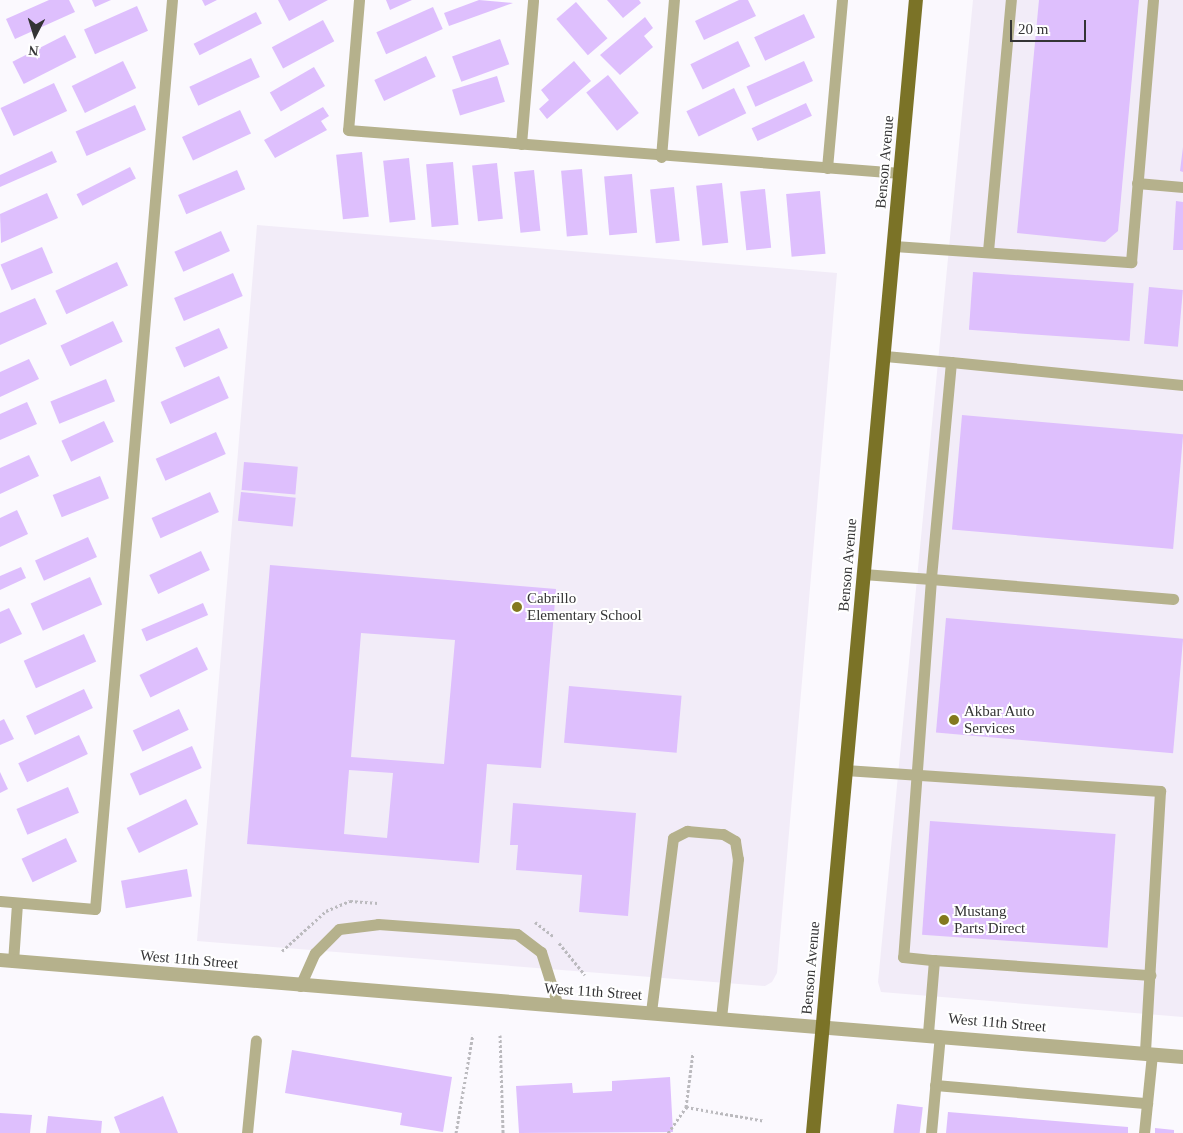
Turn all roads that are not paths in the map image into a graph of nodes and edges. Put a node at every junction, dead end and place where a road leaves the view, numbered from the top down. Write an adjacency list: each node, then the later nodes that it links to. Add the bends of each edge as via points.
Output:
1 (172, 0): 26 (lane, via 96,909)
2 (359, 0): 9 (lane, via 348,130)
3 (534, 0): 9 (lane)
4 (674, 0): 10 (lane)
5 (842, 0): 11 (lane)
6 (916, 0): 12 (main road, Benson Avenue)
7 (1011, 0): 16 (lane)
8 (1153, 0): 13 (lane)
9 (521, 144): 10 (lane)
10 (661, 157): 11 (lane)
11 (827, 168): 12 (lane)
12 (900, 173): 15 (main road, Benson Avenue)
13 (1137, 183): 14 (lane); 16 (lane, via 1131,262)
14 (1183, 187)
15 (894, 246): 16 (lane); 17 (main road, Benson Avenue)
16 (988, 251)
17 (885, 356): 18 (lane); 20 (main road, Benson Avenue)
18 (951, 362): 19 (lane); 21 (lane)
19 (1183, 385)
20 (863, 574): 21 (lane); 23 (main road, Benson Avenue)
21 (931, 579): 22 (lane); 24 (lane)
22 (1173, 599)
23 (845, 770): 24 (lane); 34 (main road, Benson Avenue)
24 (915, 777): 27 (lane, via 903,957); 29 (lane, via 1160,791)
25 (0, 902): 26 (lane)
26 (17, 903): 28 (lane)
27 (934, 960): 29 (lane); 35 (lane)
28 (7, 961): 30 (street, West 11th Street)
29 (1150, 975): 37 (lane)
30 (300, 986): 31 (street, West 11th Street); 31 (lane, via 315,953 339,929 378,924 517,934 540,952)
31 (558, 1006): 32 (street, West 11th Street)
32 (651, 1012): 33 (street, West 11th Street); 33 (lane, via 673,838 687,832 723,834 735,841 738,859)
33 (721, 1019): 34 (street, West 11th Street)
34 (823, 1024): 35 (street, West 11th Street); 42 (main road, Benson Avenue)
35 (934, 1034): 37 (street, West 11th Street); 39 (lane)
36 (256, 1040): 41 (lane)
37 (1149, 1054): 38 (street, West 11th Street); 40 (lane)
38 (1183, 1057)
39 (935, 1085): 40 (lane); 43 (lane)
40 (1147, 1103): 44 (lane)
41 (247, 1133)
42 (813, 1133)
43 (931, 1133)
44 (1144, 1133)

